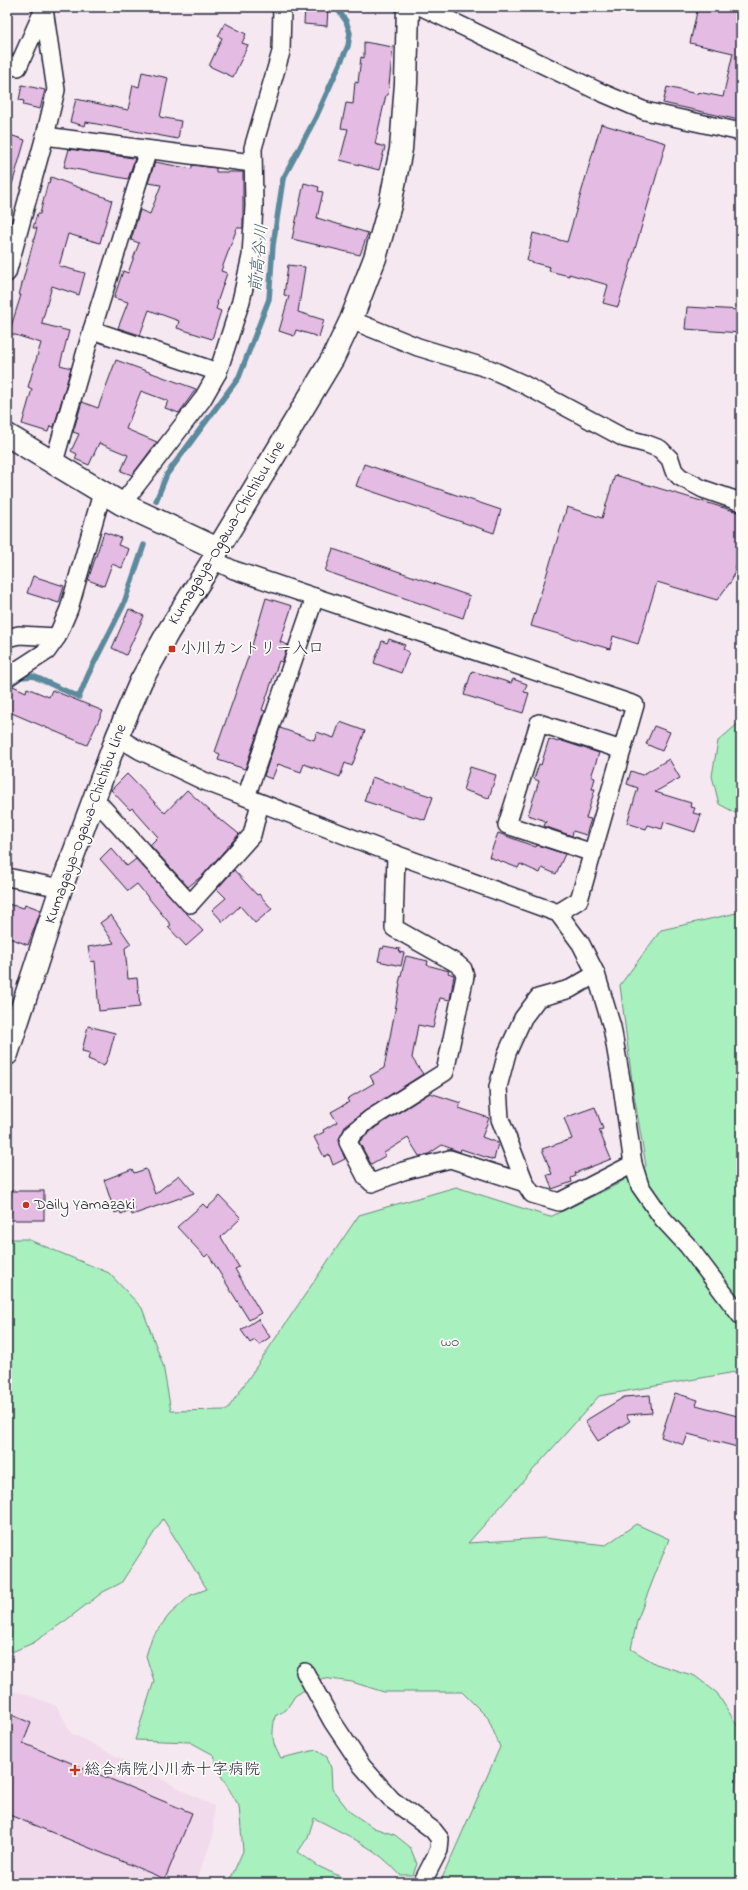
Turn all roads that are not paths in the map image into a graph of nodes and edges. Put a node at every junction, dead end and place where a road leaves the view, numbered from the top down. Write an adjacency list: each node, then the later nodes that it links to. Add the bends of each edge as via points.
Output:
1 (282, 7): 9 (street, via 281,52 253,148)
2 (408, 7): 11 (main road, Kumagaya-Ogawa-Chichibu Line, via 401,149 390,205 375,258)
3 (422, 7): 6 (street, via 645,111)
4 (44, 8): 5 (street, via 18,67); 7 (street, via 56,90)
5 (7, 64)
6 (741, 132)
7 (45, 136): 8 (street); 10 (street)
8 (148, 150): 9 (street); 12 (street)
9 (252, 163): 13 (street, via 254,206 251,256 241,301)
10 (7, 273)
11 (351, 320): 17 (street, via 418,348 490,369 521,383 624,438 660,449 670,458 674,471 680,478 702,489); 19 (main road, Kumagaya-Ogawa-Chichibu Line, via 333,358)
12 (92, 330): 13 (street); 15 (street)
13 (218, 372): 18 (street, via 202,400)
14 (7, 435): 15 (main road)
15 (54, 462): 16 (main road)
16 (102, 493): 18 (main road); 21 (street, via 69,610)
17 (741, 502)
18 (122, 504): 19 (main road)
19 (215, 555): 20 (street, via 234,570); 24 (main road, Kumagaya-Ogawa-Chichibu Line, via 141,680)
20 (315, 597): 25 (street, via 635,705); 27 (street)
21 (57, 637): 22 (street, via 19,635); 23 (street, via 47,651)
22 (7, 638)
23 (7, 677)
24 (117, 737): 26 (main road, Kumagaya-Ogawa-Chichibu Line); 27 (street, via 198,778)
25 (622, 750): 28 (street); 28 (street, via 539,723 507,825)
26 (93, 797): 27 (street, via 190,904 252,835); 31 (main road, Kumagaya-Ogawa-Chichibu Line)
27 (253, 800): 29 (street)
28 (593, 853): 32 (street, via 579,900)
29 (396, 854): 32 (street); 36 (street, via 394,928 456,963 465,976 445,1072 370,1119 352,1133 348,1142 366,1177 372,1183 403,1170 450,1159)
30 (7, 877): 31 (street)
31 (61, 888): 34 (main road, Kumagaya-Ogawa-Chichibu Line)
32 (558, 913): 33 (street, via 581,944)
33 (596, 974): 35 (street, via 612,1027); 36 (street, via 570,989 538,998 523,1018 507,1052 498,1087 500,1119)
34 (7, 1054)
35 (633, 1164): 36 (street, via 559,1202 532,1194); 37 (street, via 640,1186 663,1219 688,1246)
36 (525, 1182)
37 (741, 1316)
38 (305, 1672): 39 (street, via 332,1721 362,1766 392,1800 433,1830 440,1839 439,1850)
39 (422, 1883)

